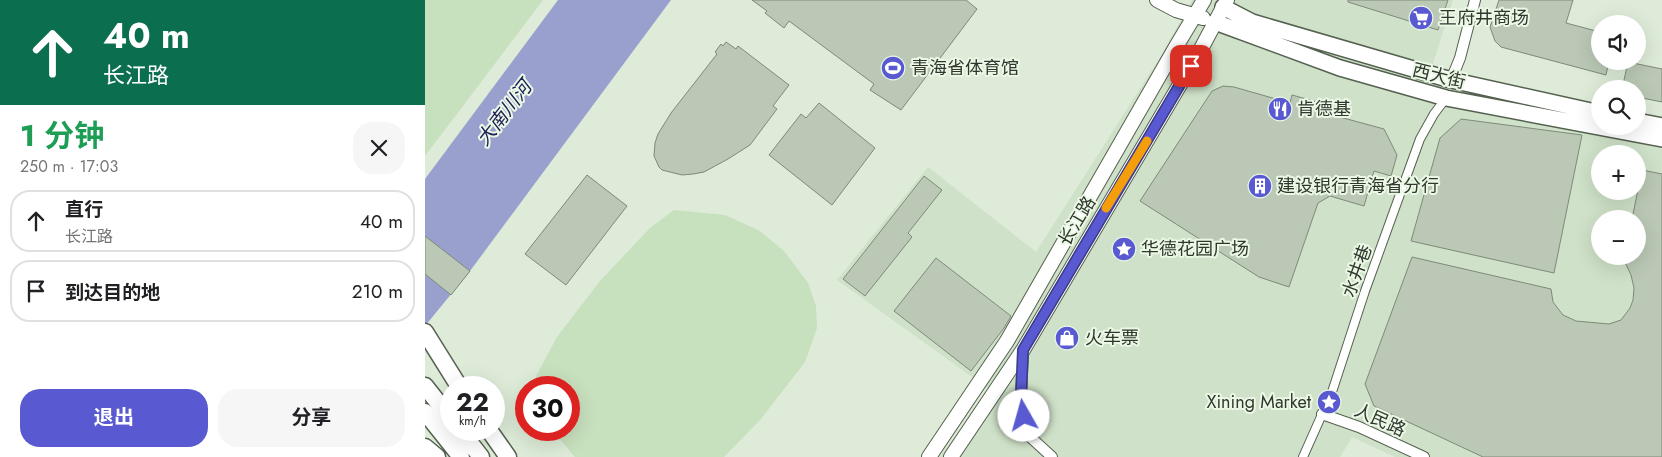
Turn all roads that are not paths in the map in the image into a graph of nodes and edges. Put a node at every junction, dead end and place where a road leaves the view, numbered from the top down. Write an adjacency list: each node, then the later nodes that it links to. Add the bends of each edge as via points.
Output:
1 (1157, 0): 5 (main road)
2 (1203, 0): 4 (main road); 5 (main road, 长江路)
3 (1475, 0): 7 (street)
4 (1225, 4): 6 (main road, 长江路); 7 (main road, 西大街, via 1252,22)
5 (1196, 16): 6 (main road); 27 (main road, 长江路, via 1007,341)
6 (1215, 22): 8 (main road, 西大街, via 1340,68); 14 (main road, 长江路)
7 (1451, 80): 9 (main road, 西大街)
8 (1446, 98): 12 (main road, 西大街); 19 (street, 水井巷, via 1420,139)
9 (1591, 110)
10 (1646, 123): 11 (main road)
11 (1662, 126)
12 (1662, 139)
13 (425, 332): 15 (highway)
14 (1023, 350): 28 (main road, 长江路); 29 (street, via 1021,397 1027,434)
15 (452, 376)
16 (425, 386): 17 (highway)
17 (440, 405)
18 (425, 412): 24 (highway)
19 (1323, 414): 30 (street, 水井巷); 31 (street, 人民路)
20 (469, 441): 25 (highway)
21 (497, 441): 26 (highway)
22 (425, 447): 23 (highway)
23 (437, 457)
24 (461, 457)
25 (481, 457)
26 (508, 457)
27 (929, 457)
28 (951, 457)
29 (1052, 457)
30 (1303, 457)
31 (1424, 457)

